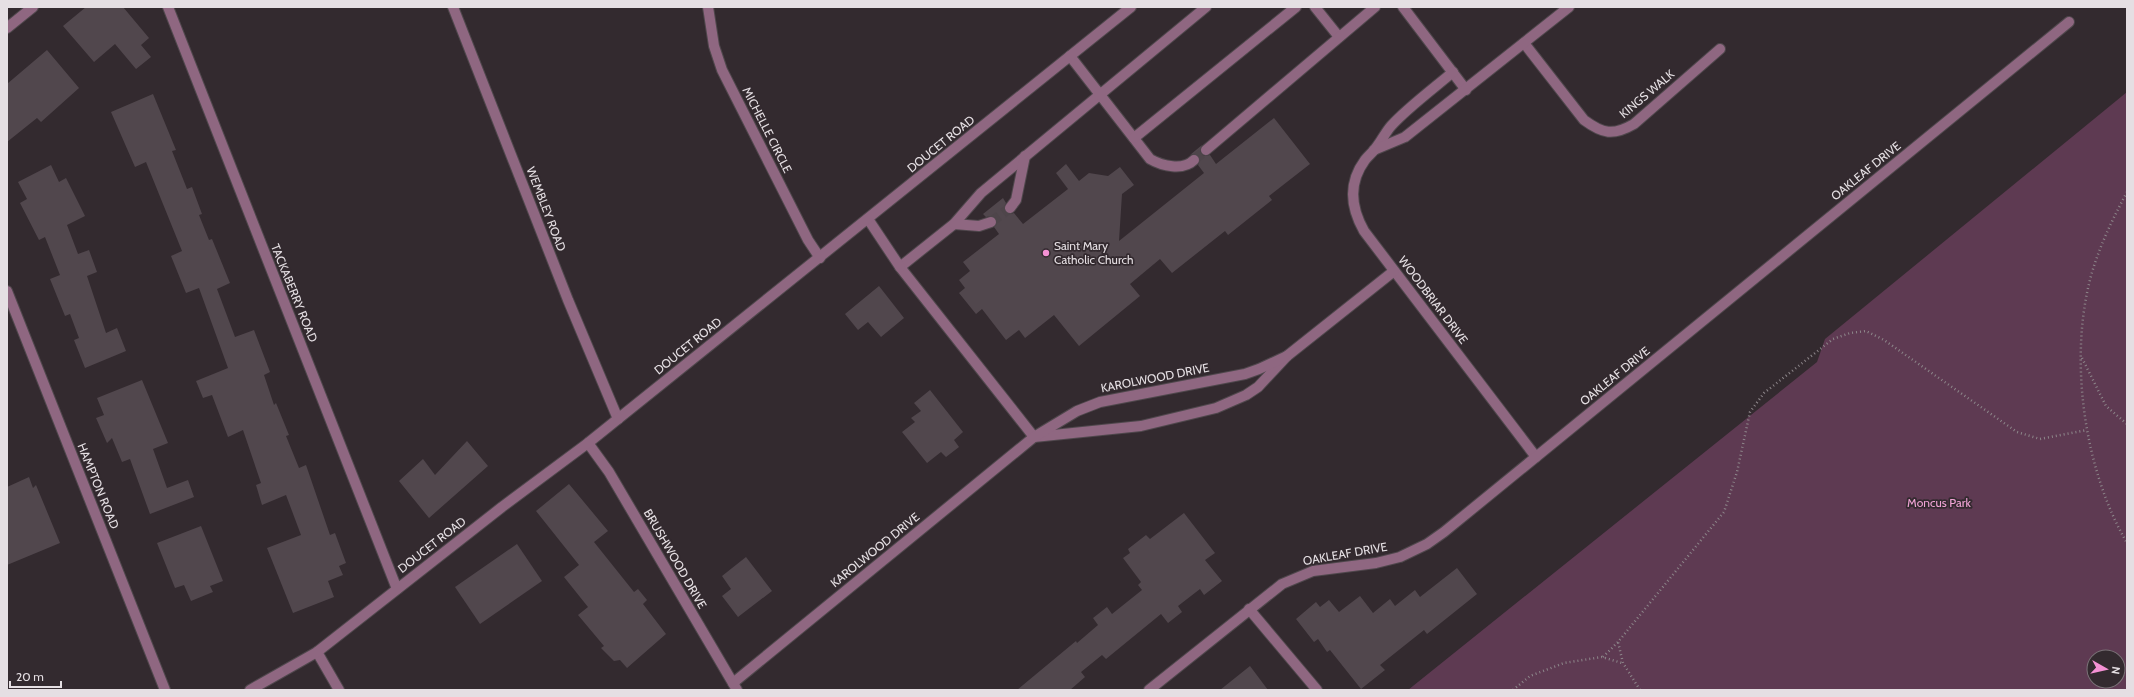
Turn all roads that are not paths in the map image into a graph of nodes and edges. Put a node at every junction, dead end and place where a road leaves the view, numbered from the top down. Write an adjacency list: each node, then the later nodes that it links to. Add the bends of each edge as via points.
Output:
1 (33, 7): 13 (street)
2 (168, 7): 39 (street, TACKABERRY ROAD)
3 (453, 7): 35 (street, WEMBLEY ROAD, via 568,300)
4 (708, 7): 30 (street, MICHELLE CIRCLE, via 714,46 722,70 808,240)
5 (1131, 7): 17 (street, DOUCET ROAD)
6 (1206, 7): 20 (street)
7 (1296, 7): 21 (street)
8 (1315, 7): 14 (street)
9 (1375, 7): 14 (street)
10 (1403, 7): 18 (street)
11 (1569, 7): 15 (street, WOODBRIAR DRIVE)
12 (2069, 22): 38 (street, OAKLEAF DRIVE)
13 (7, 28)
14 (1339, 36): 22 (street)
15 (1524, 43): 16 (street, KINGS WALK, via 1584,120 1593,127 1610,133 1622,131 1634,124); 19 (street, WOODBRIAR DRIVE)
16 (1720, 49)
17 (1070, 56): 20 (street); 27 (street, DOUCET ROAD)
18 (1453, 72): 19 (street); 23 (street, WOODBRIAR DRIVE, via 1391,126)
19 (1466, 90): 23 (street, WOODBRIAR DRIVE, via 1405,137)
20 (1099, 94): 21 (street); 24 (street)
21 (1134, 138): 25 (street, via 1150,159 1158,163 1176,166 1192,163)
22 (1206, 150)
23 (1374, 150): 32 (street, WOODBRIAR DRIVE, via 1357,173 1353,203 1364,231)
24 (1025, 156): 26 (street, via 1016,200); 29 (street, via 981,193)
25 (1194, 160)
26 (1010, 208)
27 (868, 219): 30 (street, DOUCET ROAD); 31 (street)
28 (991, 222): 29 (street, via 979,226)
29 (954, 224): 31 (street)
30 (820, 258): 35 (street, DOUCET ROAD)
31 (900, 267): 36 (street)
32 (1394, 271): 34 (street, KAROLWOOD DRIVE); 38 (street, WOODBRIAR DRIVE)
33 (7, 291): 43 (street, HAMPTON ROAD)
34 (1287, 356): 36 (street, KAROLWOOD DRIVE, via 1245,374 1100,402 1077,411); 36 (street, KAROLWOOD DRIVE, via 1258,387 1216,408 1141,426)
35 (618, 419): 37 (street, DOUCET ROAD)
36 (1034, 437): 42 (street, KAROLWOOD DRIVE)
37 (588, 443): 39 (street, DOUCET ROAD); 42 (street, BRUSHWOOD DRIVE, via 609,472)
38 (1536, 457): 40 (street, OAKLEAF DRIVE, via 1444,532 1417,550 1376,563 1313,571 1282,584)
39 (397, 589): 41 (street, DOUCET ROAD)
40 (1249, 609): 46 (street, OAKLEAF DRIVE); 47 (street)
41 (317, 652): 44 (street, DOUCET ROAD); 45 (street)
42 (735, 687)
43 (165, 690)
44 (250, 690)
45 (338, 690)
46 (1149, 690)
47 (1317, 690)

